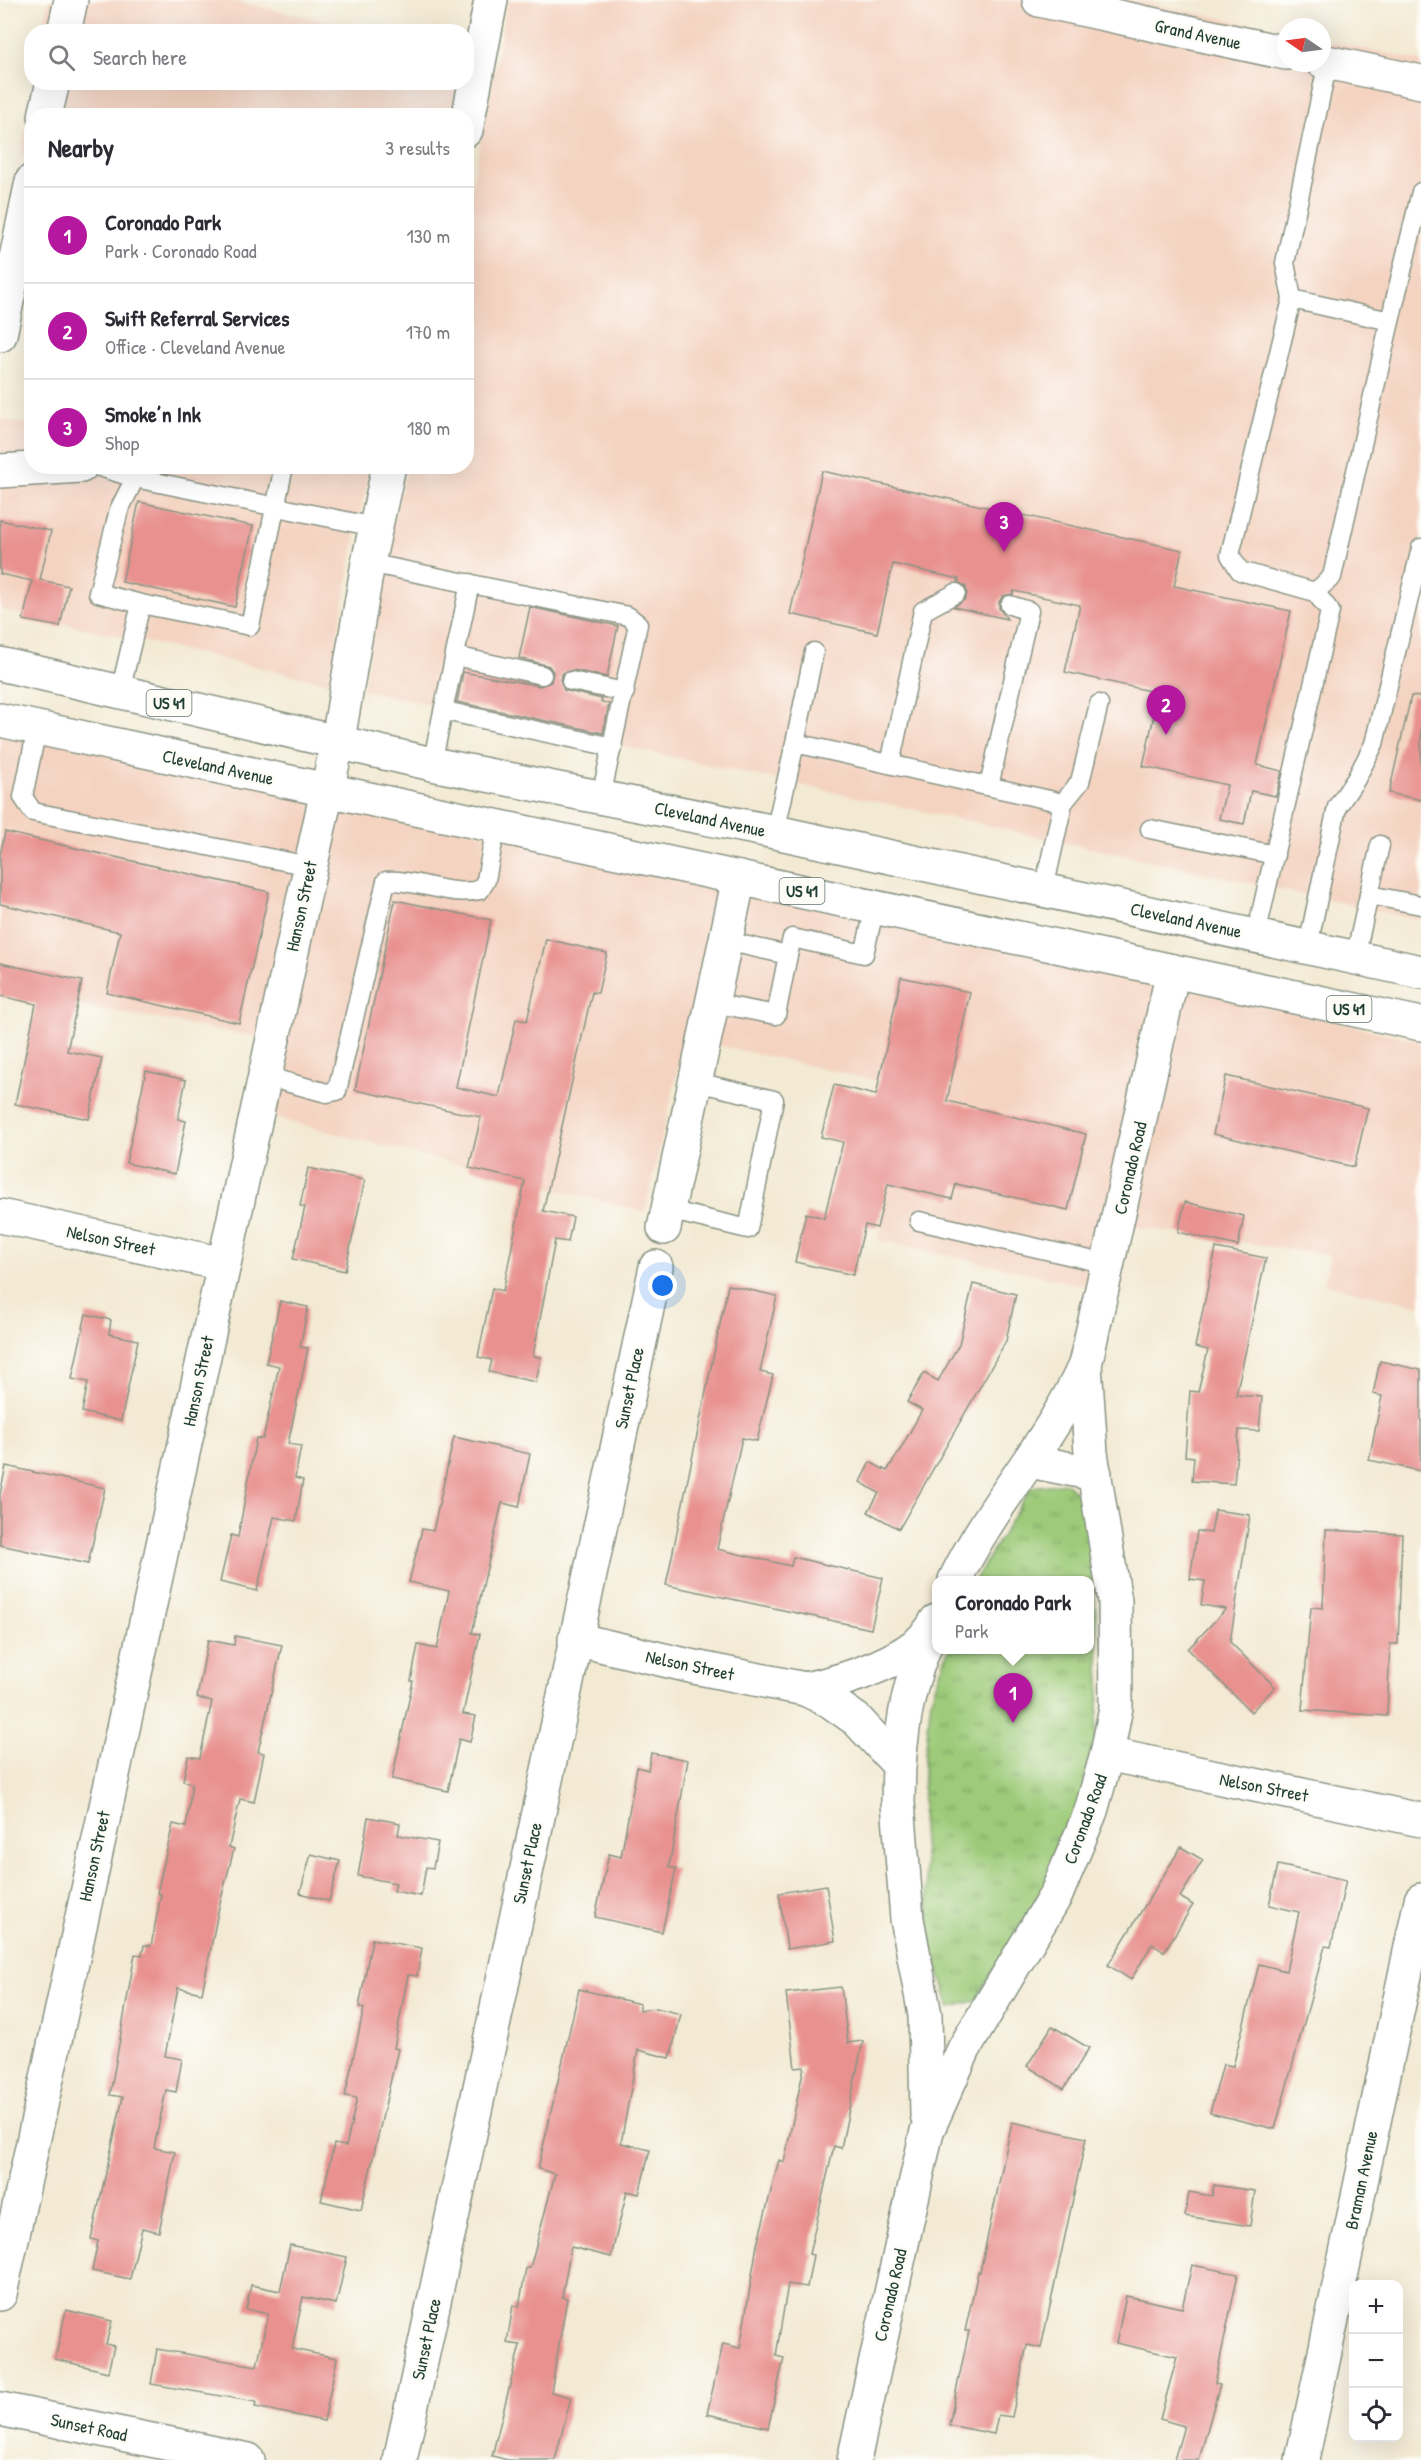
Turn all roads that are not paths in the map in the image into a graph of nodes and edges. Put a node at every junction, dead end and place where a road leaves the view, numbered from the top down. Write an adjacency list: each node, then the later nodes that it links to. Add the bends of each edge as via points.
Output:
1 (71, 0): 4 (street)
2 (491, 0): 9 (street)
3 (1039, 0): 5 (street, Grand Avenue)
4 (66, 24)
5 (1277, 51)
6 (1331, 63): 8 (street)
7 (1323, 72): 16 (lane, via 1285,263)
8 (1421, 82)
9 (474, 88)
10 (51, 90): 12 (street)
11 (474, 90): 13 (street)
12 (47, 108)
13 (470, 108)
14 (1421, 192): 17 (lane)
15 (24, 220): 18 (street)
16 (1292, 299): 17 (lane); 30 (lane, via 1230,555 1240,571)
17 (1390, 321): 30 (lane, via 1332,577)
18 (0, 335)
19 (24, 470): 20 (street)
20 (0, 471)
21 (122, 474): 24 (lane)
22 (282, 474): 25 (lane)
23 (387, 474): 26 (street, Hanson Street)
24 (135, 478): 25 (lane); 32 (lane, via 119,510 98,593)
25 (276, 506): 26 (lane); 32 (lane, via 250,626)
26 (375, 527): 28 (street, Hanson Street)
27 (1421, 549): 67 (lane, via 1374,744 1337,807)
28 (368, 563): 29 (lane); 45 (street, Hanson Street)
29 (470, 583): 35 (lane); 40 (lane, via 628,616 638,624)
30 (1315, 592): 58 (lane, via 1330,611)
31 (956, 593): 49 (lane, via 922,611)
32 (141, 604): 39 (lane)
33 (1010, 605): 50 (lane, via 1029,611)
34 (814, 652): 46 (lane)
35 (456, 656): 37 (lane, via 498,672); 42 (lane)
36 (0, 664): 39 (street, Cleveland Avenue / US 41)
37 (537, 678)
38 (577, 687): 40 (lane)
39 (120, 692): 45 (street, Cleveland Avenue / US 41)
40 (625, 692): 47 (lane)
41 (1100, 704): 53 (lane, via 1080,782)
42 (445, 711): 47 (lane, via 571,734); 48 (lane)
43 (0, 720): 44 (street, Cleveland Avenue / US 41)
44 (37, 728): 51 (street, Cleveland Avenue / US 41); 59 (lane, via 23,797 33,812)
45 (338, 740): 48 (street, Cleveland Avenue / US 41); 51 (street, Hanson Street)
46 (795, 743): 49 (lane); 56 (lane)
47 (613, 747): 52 (lane)
48 (432, 764): 52 (street, Cleveland Avenue / US 41)
49 (890, 764): 50 (lane)
50 (989, 786): 53 (lane)
51 (327, 790): 54 (street, Cleveland Avenue / US 41); 59 (street, Hanson Street)
52 (601, 797): 56 (street, Cleveland Avenue / US 41)
53 (1063, 802): 61 (lane)
54 (496, 826): 60 (street, Cleveland Avenue / US 41); 74 (lane, via 486,880 480,890 464,893 403,880 386,881 337,1091 327,1093)
55 (1150, 829): 58 (lane)
56 (775, 832): 61 (street, Cleveland Avenue / US 41)
57 (1380, 845): 62 (lane)
58 (1275, 855): 65 (lane)
59 (310, 866): 74 (street, Hanson Street)
60 (739, 878): 64 (street, Cleveland Avenue / US 41); 66 (street)
61 (1044, 889): 65 (street, Cleveland Avenue / US 41)
62 (1370, 895): 63 (lane); 69 (lane)
63 (1421, 905)
64 (875, 907): 68 (lane, via 864,954 792,938); 70 (street, Cleveland Avenue / US 41)
65 (1256, 935): 67 (street, Cleveland Avenue / US 41)
66 (726, 941): 68 (lane); 72 (street)
67 (1308, 946): 69 (street, Cleveland Avenue / US 41)
68 (788, 955): 72 (lane, via 776,1015)
69 (1355, 958): 71 (street, Cleveland Avenue / US 41)
70 (1173, 971): 73 (street, Cleveland Avenue / US 41); 80 (street, Coronado Road)
71 (1421, 972)
72 (713, 1004): 75 (street)
73 (1421, 1024)
74 (264, 1076): 79 (street, Hanson Street)
75 (696, 1082): 77 (street); 77 (lane, via 774,1100 748,1229)
76 (0, 1216): 79 (street, Nelson Street)
77 (666, 1219)
78 (919, 1221): 80 (lane)
79 (223, 1264): 95 (street, Hanson Street)
80 (1107, 1264): 82 (street, Coronado Road)
81 (656, 1267): 88 (street, Sunset Place)
82 (1085, 1365): 83 (street, Coronado Road, via 1070,1399); 84 (street, Coronado Road)
83 (1030, 1461): 84 (street); 85 (street, Coronado Road, via 985,1524)
84 (1095, 1474): 90 (street, Coronado Road, via 1116,1640 1116,1707)
85 (958, 1576)
86 (932, 1628): 89 (street, Coronado Road, via 906,1653 838,1683)
87 (932, 1630): 91 (street, Coronado Road, via 903,1712)
88 (575, 1639): 89 (street, Nelson Street); 98 (street, Sunset Place)
89 (805, 1689): 91 (street, via 857,1720)
90 (1107, 1754): 92 (street, Nelson Street); 94 (street, Coronado Road, via 1088,1820 1056,1895 964,2049)
91 (899, 1765): 94 (street, Coronado Road, via 907,1919 925,2015)
92 (1421, 1820)
93 (1421, 1899): 100 (street, Braman Avenue)
94 (927, 2131): 99 (street, Coronado Road)
95 (0, 2294)
96 (0, 2409): 97 (street, Sunset Road)
97 (248, 2460)
98 (400, 2460)
99 (854, 2460)
100 (1302, 2460)

